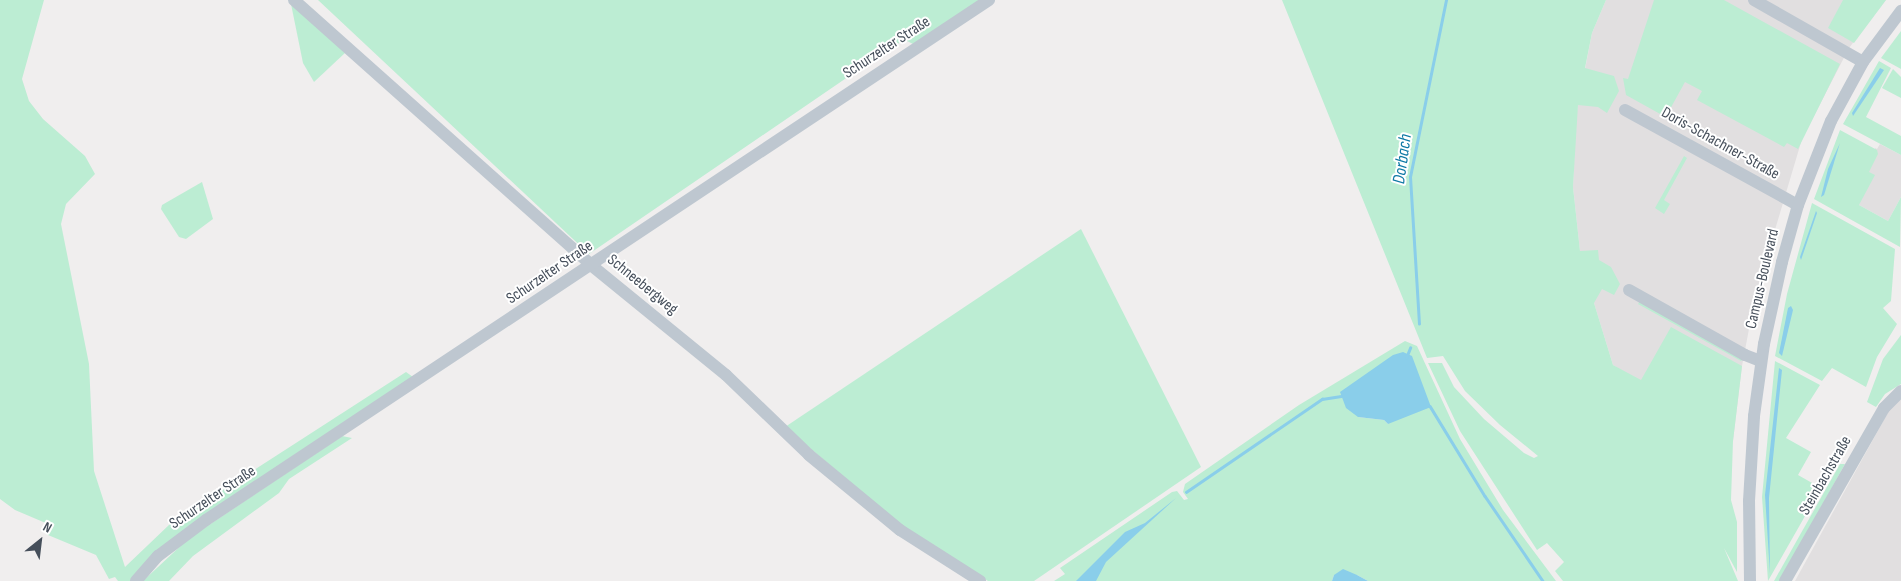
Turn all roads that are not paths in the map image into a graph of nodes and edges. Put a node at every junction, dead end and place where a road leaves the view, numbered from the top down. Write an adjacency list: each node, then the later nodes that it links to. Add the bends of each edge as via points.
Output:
1 (294, 0): 8 (street, Schneebergweg)
2 (990, 0): 8 (street, Schurzelter Straße)
3 (1754, 0): 5 (street)
4 (1901, 11): 5 (street, Campus-Boulevard)
5 (1863, 62): 7 (street, Campus-Boulevard, via 1827,128)
6 (1626, 110): 7 (street, Doris-Schachner-Straße)
7 (1798, 205): 10 (street, Campus-Boulevard, via 1782,262)
8 (591, 265): 12 (street, Schurzelter Straße, via 206,520 158,556); 13 (street, Schneebergweg, via 721,370 809,455 900,530)
9 (1629, 290): 10 (street, via 1745,355)
10 (1762, 361): 14 (street, Campus-Boulevard, via 1750,482)
11 (1901, 391): 15 (street, Steinbachstraße, via 1884,408)
12 (136, 581)
13 (980, 581)
14 (1750, 581)
15 (1785, 581)

